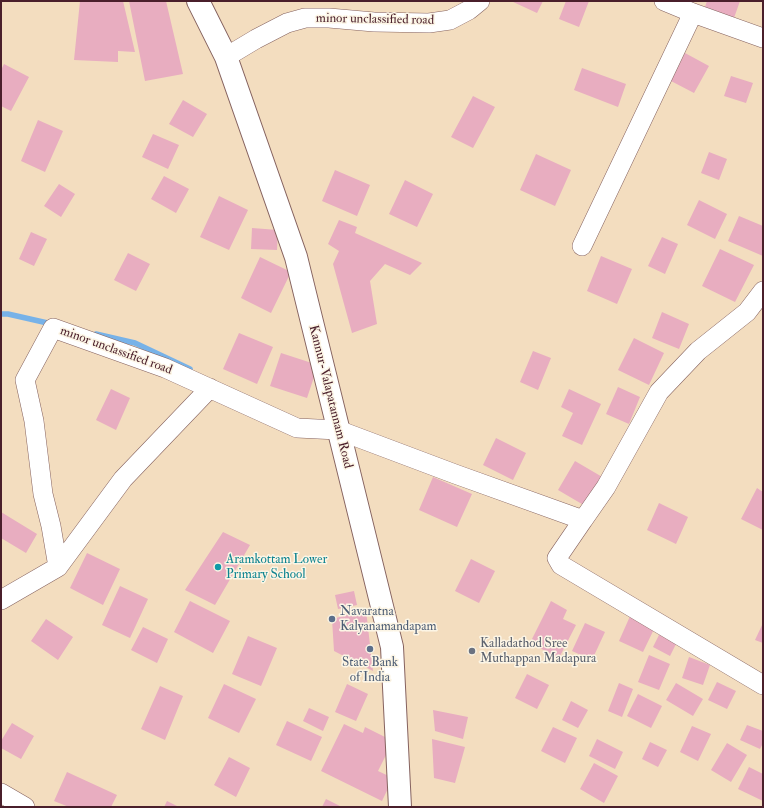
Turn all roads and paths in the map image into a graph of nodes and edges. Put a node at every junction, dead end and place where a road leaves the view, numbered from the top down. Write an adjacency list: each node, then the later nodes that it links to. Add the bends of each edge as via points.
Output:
1 (198, 1): 6 (main road, Kannur-Valapatannam Road)
2 (480, 1): 6 (street, minor unclassified road, via 450,20 429,23 305,18 287,23)
3 (664, 1): 4 (street)
4 (693, 13): 5 (street); 7 (street)
5 (763, 38)
6 (226, 58): 10 (main road, Kannur-Valapatannam Road, via 296,257)
7 (582, 246)
8 (763, 291): 11 (street, via 747,312 698,351 659,392 606,487)
9 (210, 388): 10 (street, minor unclassified road, via 297,428); 12 (street, via 123,478); 12 (street, minor unclassified road, via 165,368 53,328 25,380 34,421 43,494)
10 (338, 430): 11 (street, minor unclassified road); 17 (main road, Kannur-Valapatannam Road, via 392,647)
11 (582, 520): 14 (street, via 557,558 561,565)
12 (58, 566): 13 (street)
13 (1, 600)
14 (763, 685)
15 (1, 793): 16 (street)
16 (26, 807)
17 (400, 807)

